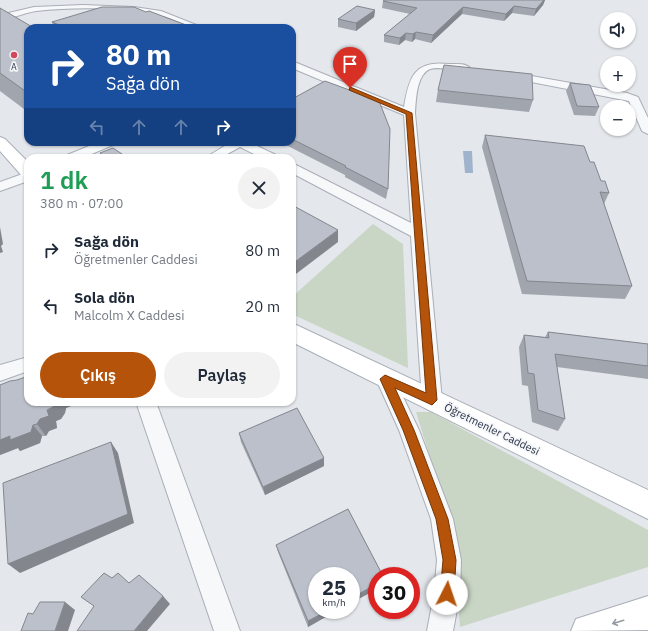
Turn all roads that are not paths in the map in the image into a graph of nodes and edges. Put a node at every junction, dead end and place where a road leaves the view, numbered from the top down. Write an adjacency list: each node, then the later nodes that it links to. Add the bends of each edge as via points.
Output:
1 (4, 17): 2 (street); 3 (street, via 34,9 82,7 161,13)
2 (20, 22)
3 (190, 24)
4 (296, 66): 7 (street)
5 (476, 69): 7 (street, via 428,67 422,70 411,94)
6 (498, 73): 8 (street, via 627,96 634,99)
7 (409, 113): 20 (street)
8 (648, 131)
9 (0, 142): 16 (street)
10 (100, 146): 13 (street)
11 (233, 146): 14 (street)
12 (248, 146): 15 (street)
13 (81, 154)
14 (218, 154)
15 (264, 154)
16 (24, 168)
17 (296, 170): 20 (street)
18 (24, 178): 19 (street)
19 (0, 187)
20 (420, 234): 25 (street)
21 (296, 334): 24 (street, Öğretmenler Caddesi)
22 (24, 365): 23 (street)
23 (0, 373)
24 (385, 379): 25 (street, Öğretmenler Caddesi); 30 (street, via 412,438 442,519 450,560)
25 (432, 400): 27 (street, Öğretmenler Caddesi)
26 (147, 406): 29 (street)
27 (648, 505)
28 (648, 613): 31 (street, one-way to 31)
29 (227, 631)
30 (440, 631)
31 (588, 631)

